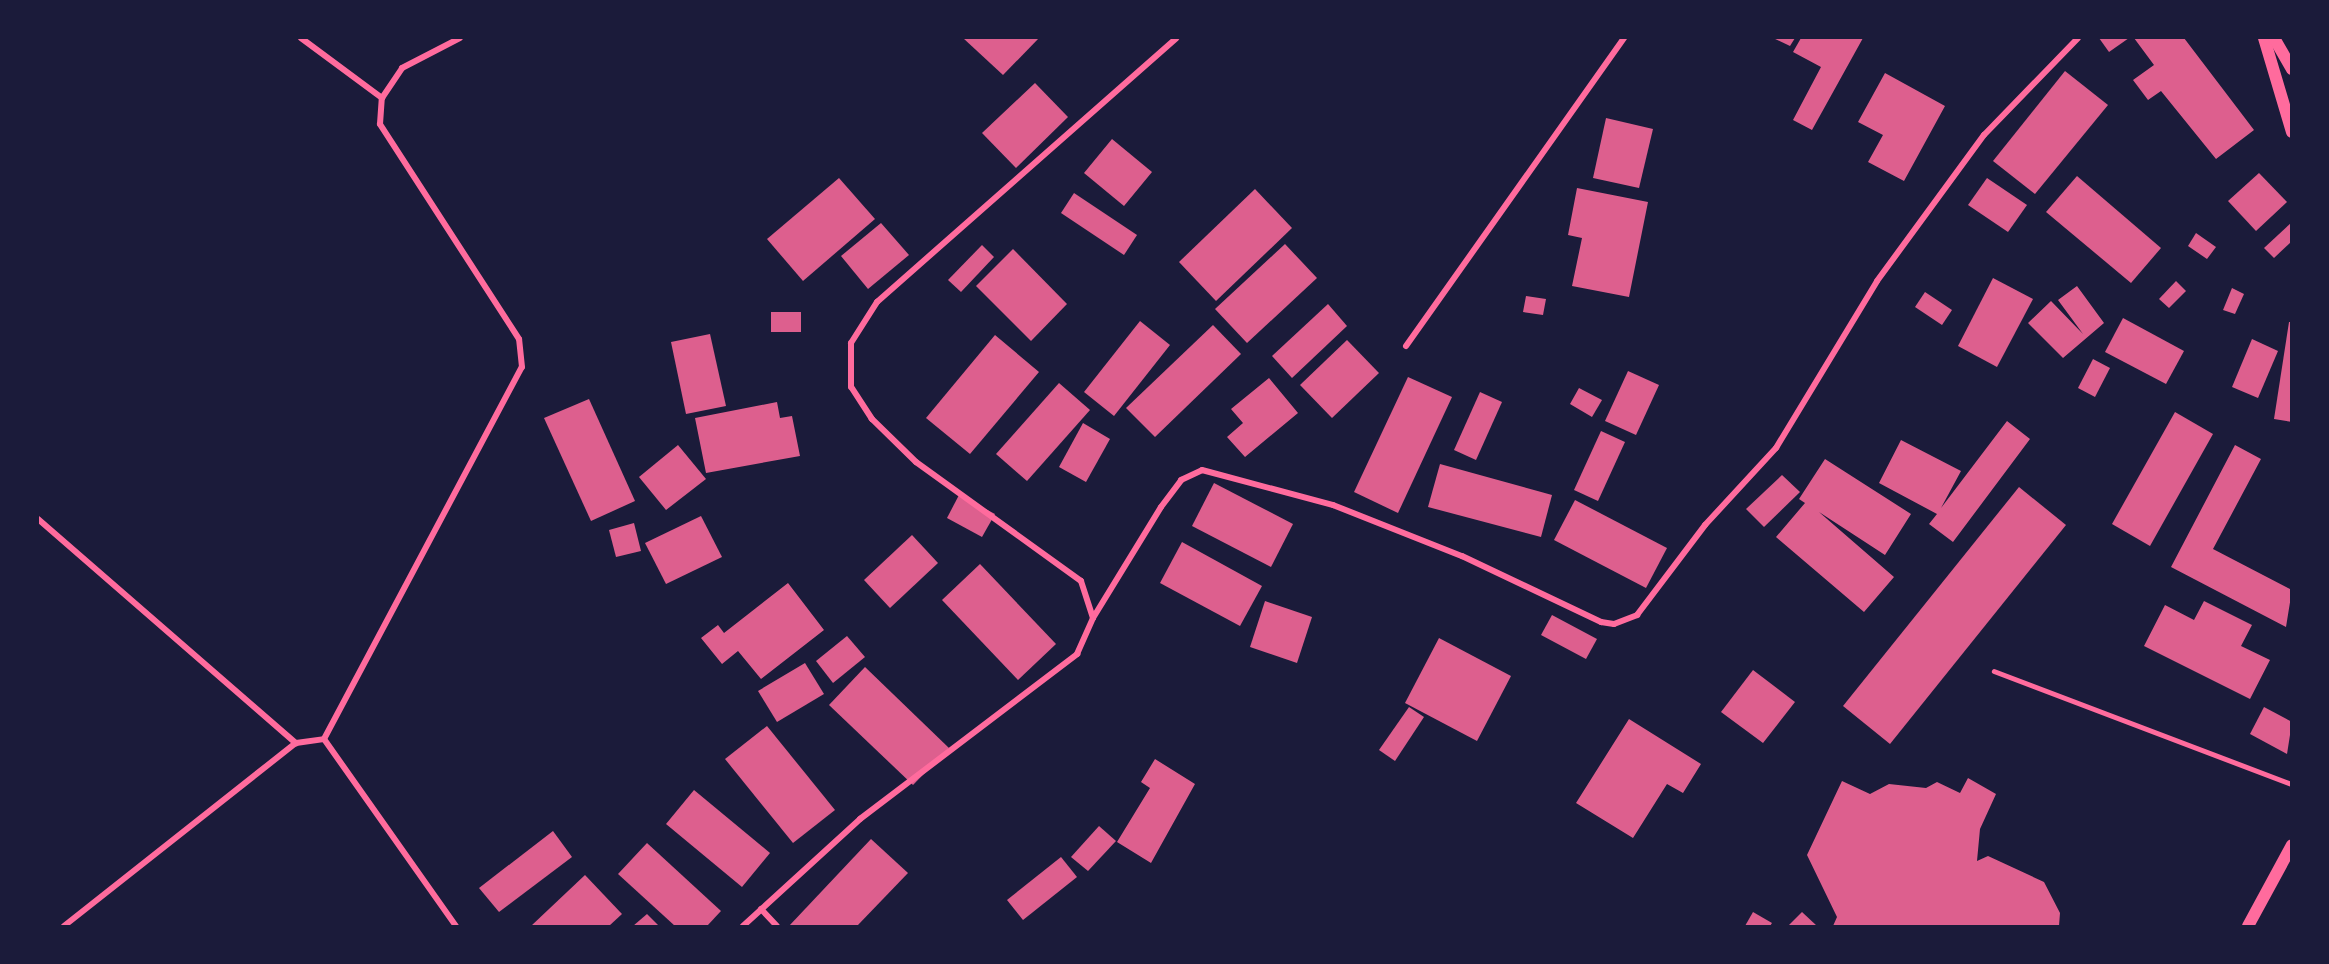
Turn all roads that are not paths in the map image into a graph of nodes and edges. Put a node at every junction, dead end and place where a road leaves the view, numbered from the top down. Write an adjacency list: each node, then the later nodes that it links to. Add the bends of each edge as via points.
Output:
1 (302, 38): 9 (street)
2 (460, 38): 9 (street, via 402,69)
3 (1176, 38): 13 (street, via 878,302 851,343 851,387 872,419 916,462 1081,581)
4 (1624, 38): 11 (street)
5 (2078, 38): 13 (street, via 1984,135 1877,281 1776,448 1705,525 1637,615 1614,624 1601,622 1462,556 1333,505 1202,470 1181,480 1161,507)
6 (2264, 38): 10 (main road)
7 (2274, 38): 8 (main road)
8 (2292, 69)
9 (382, 98): 15 (street, via 380,124 519,339 522,368)
10 (2292, 132)
11 (1406, 346)
12 (38, 519): 16 (street)
13 (1093, 618): 19 (street, via 1077,654 860,819)
14 (1994, 671): 17 (lane)
15 (324, 739): 16 (street); 21 (street)
16 (296, 743): 20 (street)
17 (2292, 784)
18 (2292, 845): 24 (main road)
19 (761, 909): 22 (street); 23 (street)
20 (64, 927)
21 (456, 927)
22 (743, 927)
23 (777, 927)
24 (2248, 927)

